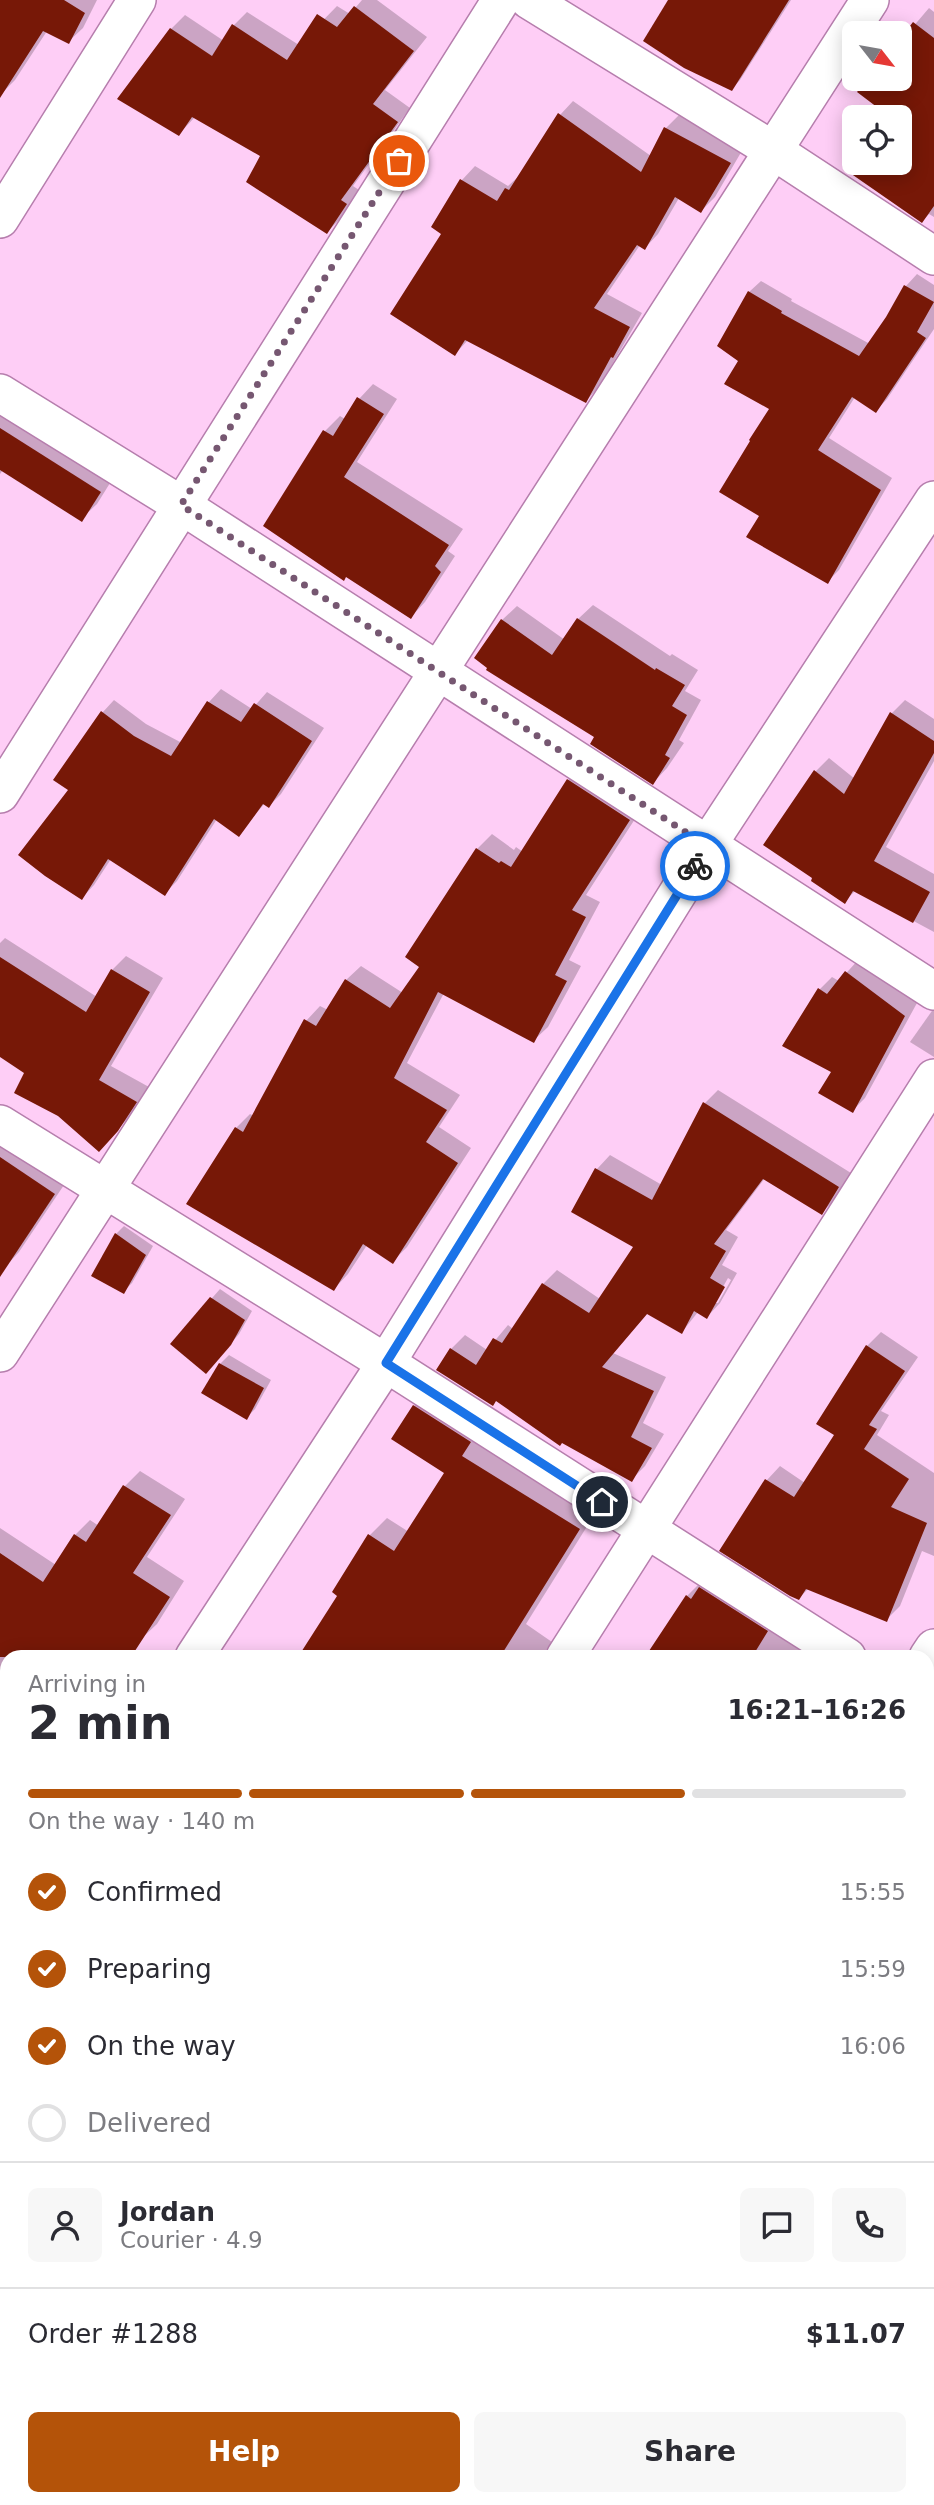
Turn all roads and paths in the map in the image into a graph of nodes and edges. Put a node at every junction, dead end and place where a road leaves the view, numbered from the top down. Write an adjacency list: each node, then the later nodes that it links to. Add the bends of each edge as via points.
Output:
1 (137, 0): 6 (street)
2 (501, 0): 10 (street)
3 (530, 0): 5 (street)
4 (870, 0): 5 (street)
5 (774, 151): 7 (street); 11 (street)
6 (0, 219)
7 (934, 256)
8 (0, 393): 10 (street)
9 (934, 500): 13 (street)
10 (181, 505): 11 (street); 12 (street)
11 (439, 673): 13 (street); 17 (street)
12 (0, 794)
13 (707, 846): 14 (street); 19 (street)
14 (934, 992)
15 (934, 1078): 20 (street)
16 (0, 1124): 17 (street)
17 (106, 1190): 18 (street); 19 (street)
18 (0, 1353)
19 (386, 1363): 20 (street); 21 (street)
20 (645, 1530): 22 (street); 23 (street)
21 (199, 1650)
22 (569, 1650)
23 (836, 1650)

